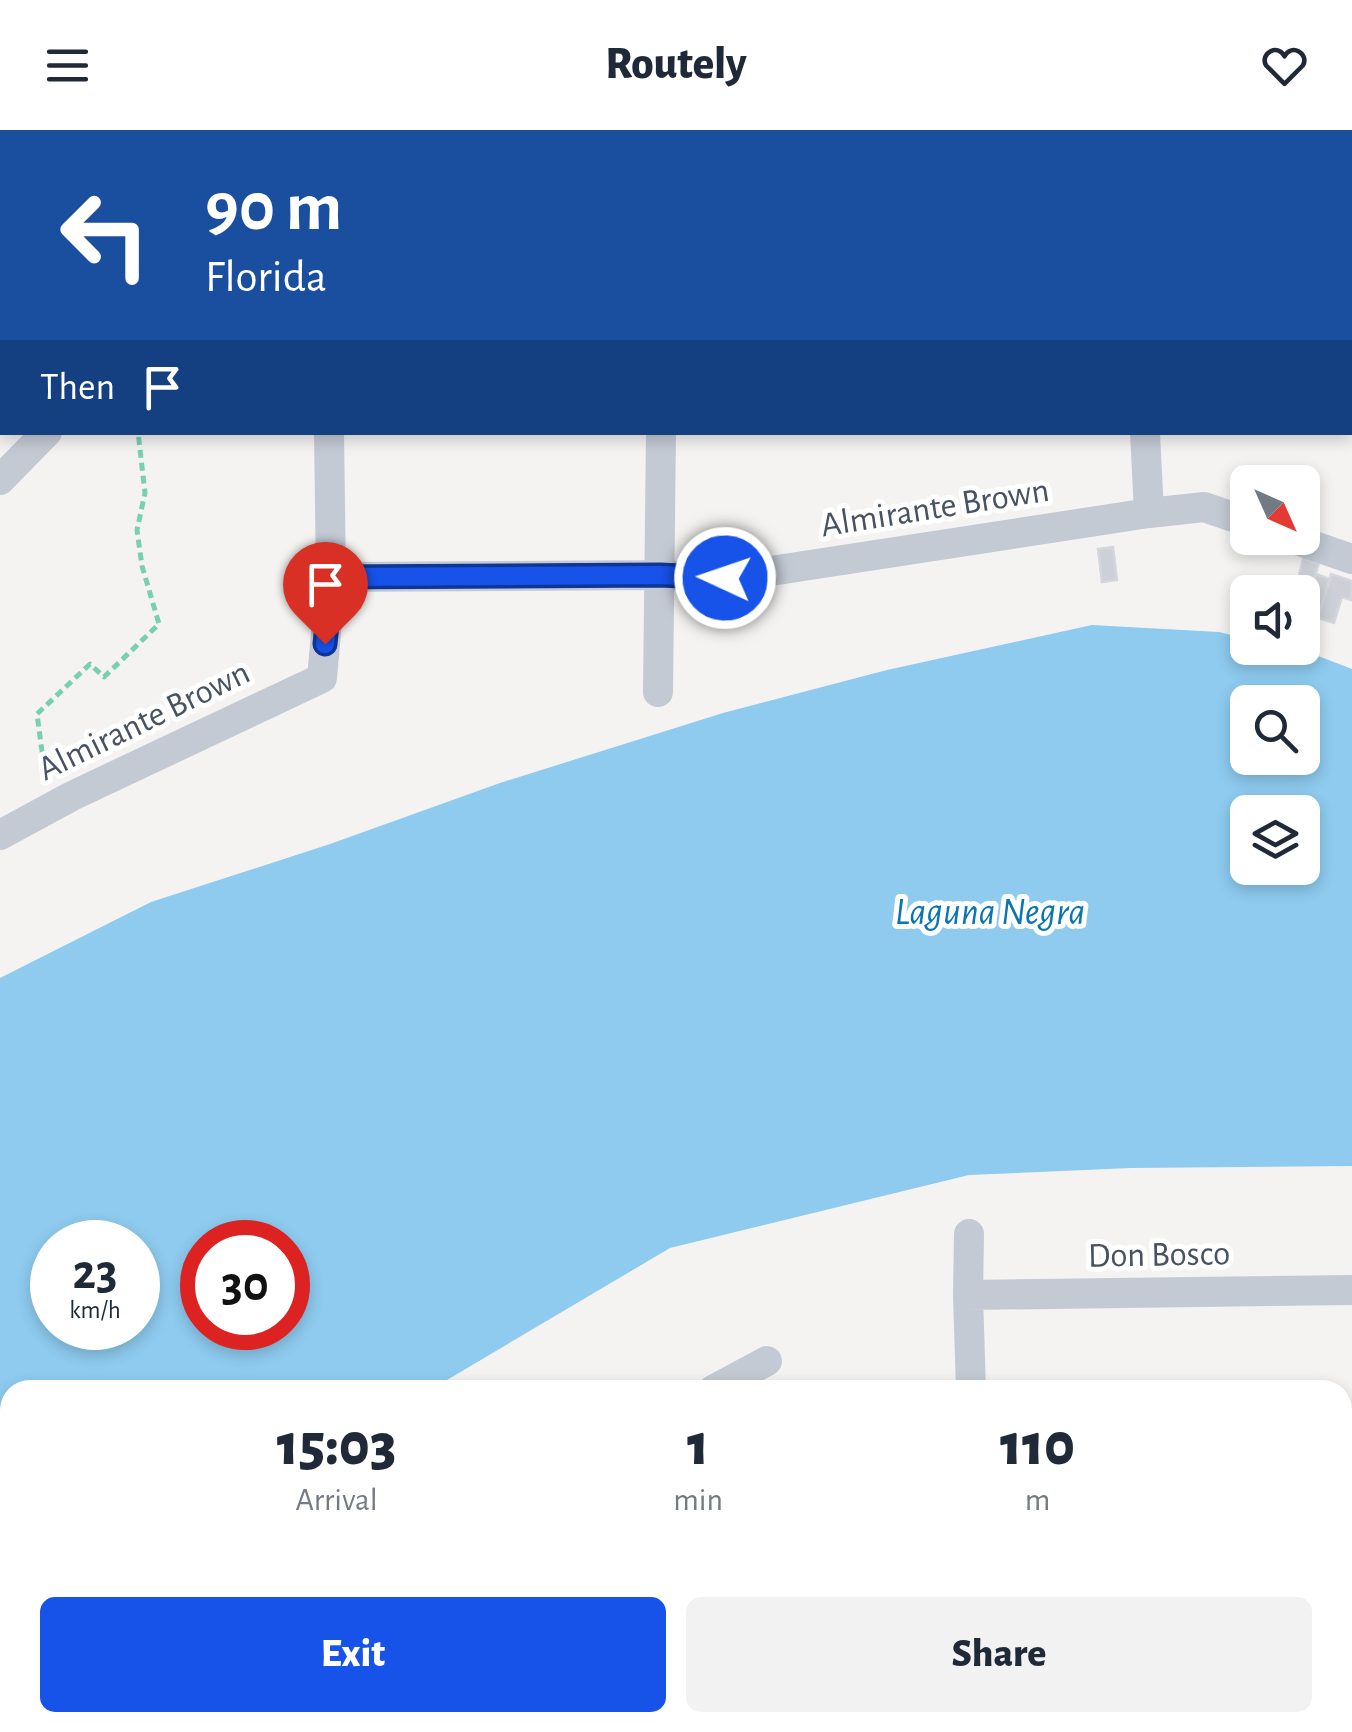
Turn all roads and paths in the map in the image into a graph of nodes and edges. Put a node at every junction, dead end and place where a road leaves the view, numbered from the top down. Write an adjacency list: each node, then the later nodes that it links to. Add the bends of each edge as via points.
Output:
1 (44, 435): 6 (street)
2 (138, 435): 14 (path, via 145,493 137,530 159,624 104,676 90,664 37,714 44,759)
3 (329, 435): 12 (street)
4 (661, 435): 11 (street)
5 (1145, 435): 7 (street)
6 (0, 480)
7 (1149, 513): 8 (street, Almirante Brown, via 1204,507); 11 (street, Almirante Brown, via 725,578)
8 (1230, 516)
9 (1320, 548): 10 (street)
10 (1352, 558)
11 (660, 575): 12 (street, Almirante Brown); 13 (street)
12 (332, 577): 14 (street, Almirante Brown, via 322,678)
13 (658, 692)
14 (72, 796): 15 (street, Almirante Brown)
15 (0, 835)
16 (969, 1234): 18 (street)
17 (1352, 1290): 18 (street, Don Bosco)
18 (968, 1296): 21 (street)
19 (766, 1361): 20 (street)
20 (731, 1380)
21 (971, 1380)

